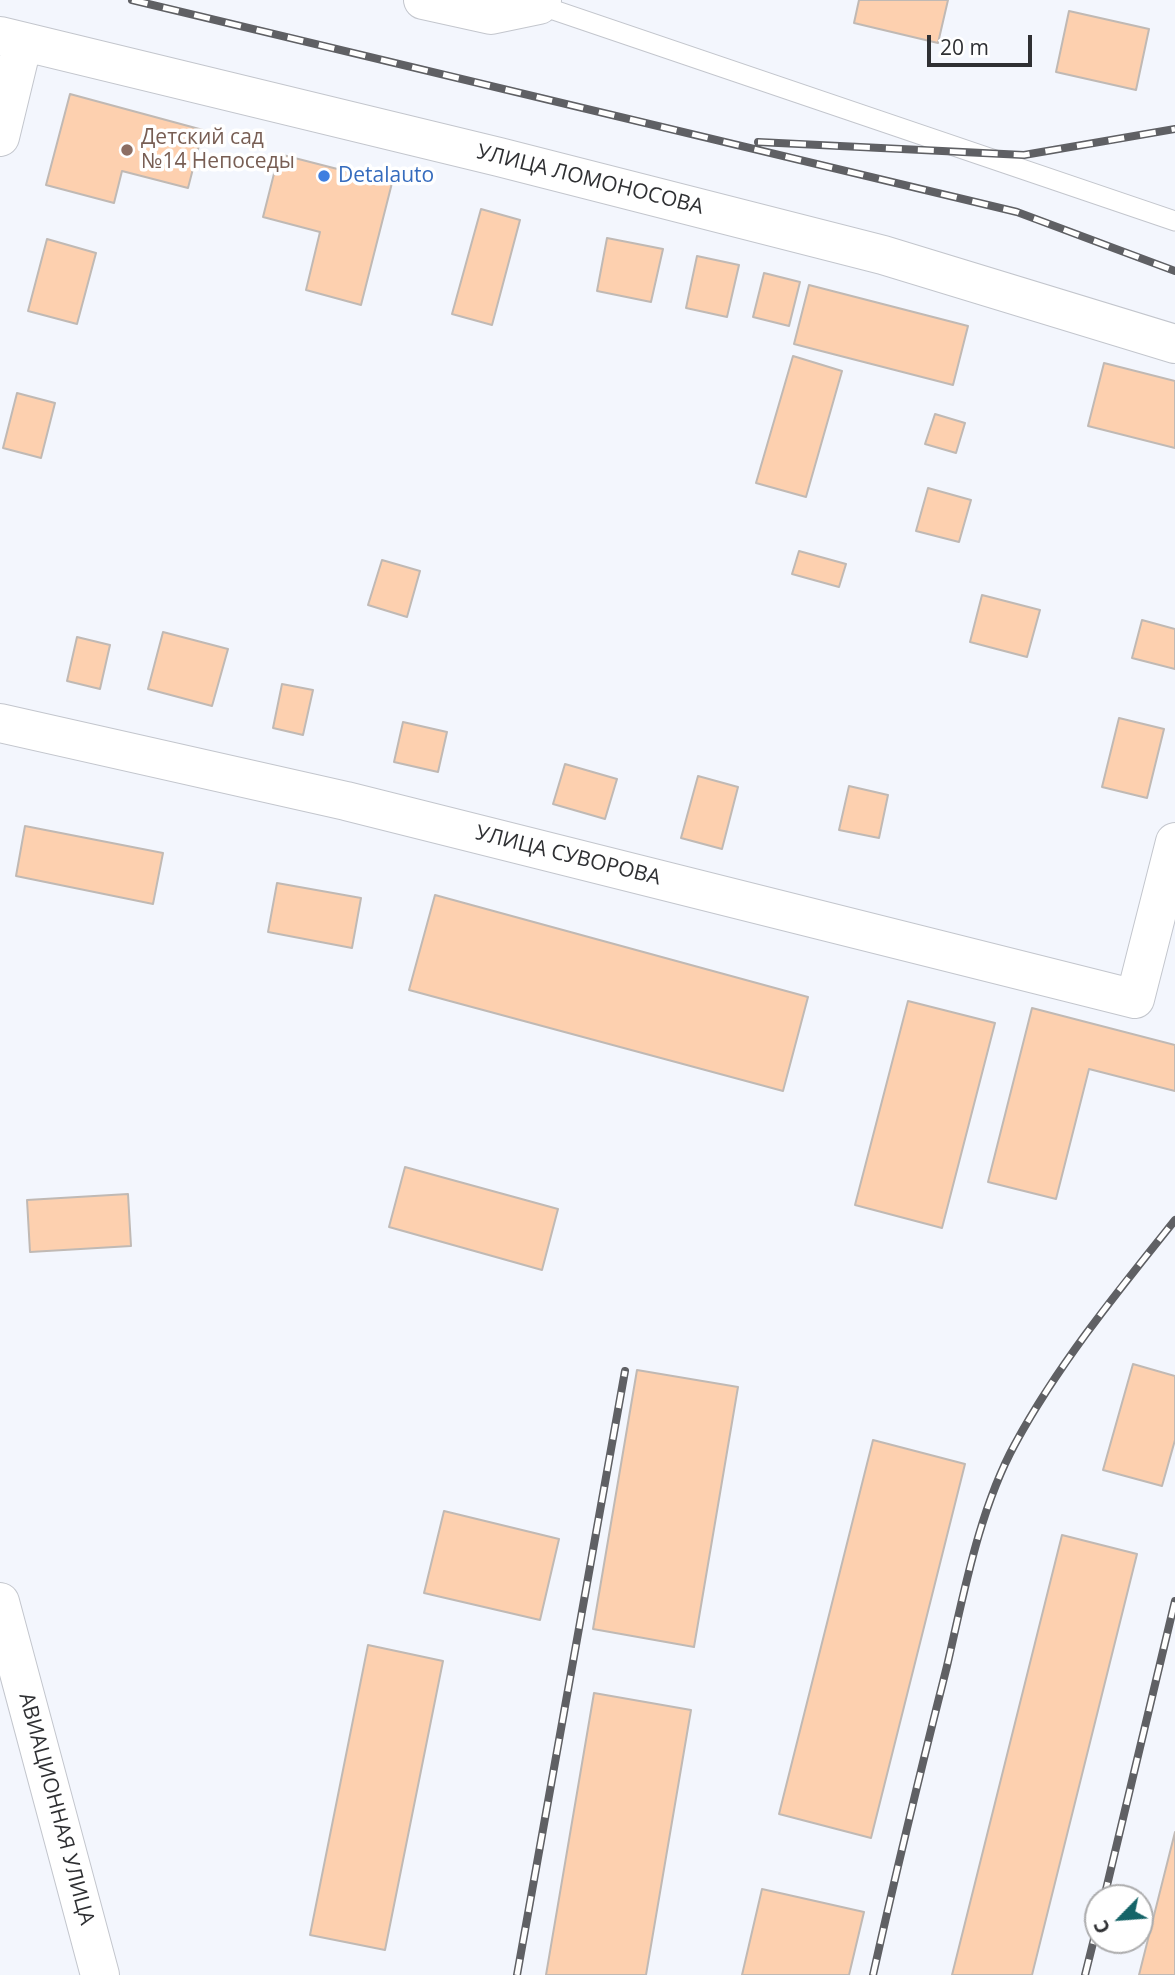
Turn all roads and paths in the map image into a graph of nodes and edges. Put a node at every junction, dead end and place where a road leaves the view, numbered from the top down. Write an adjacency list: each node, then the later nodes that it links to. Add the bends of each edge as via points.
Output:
1 (423, 0): 2 (street, via 491,15)
2 (541, 2): 5 (lane)
3 (12, 39): 4 (street); 6 (street, УЛИЦА ЛОМОНОСОВА, via 869,252)
4 (0, 136)
5 (1175, 221)
6 (1175, 344)
7 (0, 723): 8 (street, УЛИЦА СУВОРОВА, via 346,801 1135,999)
8 (1175, 842)
9 (0, 1602): 10 (street, АВИАЦИОННАЯ УЛИЦА)
10 (100, 1975)

